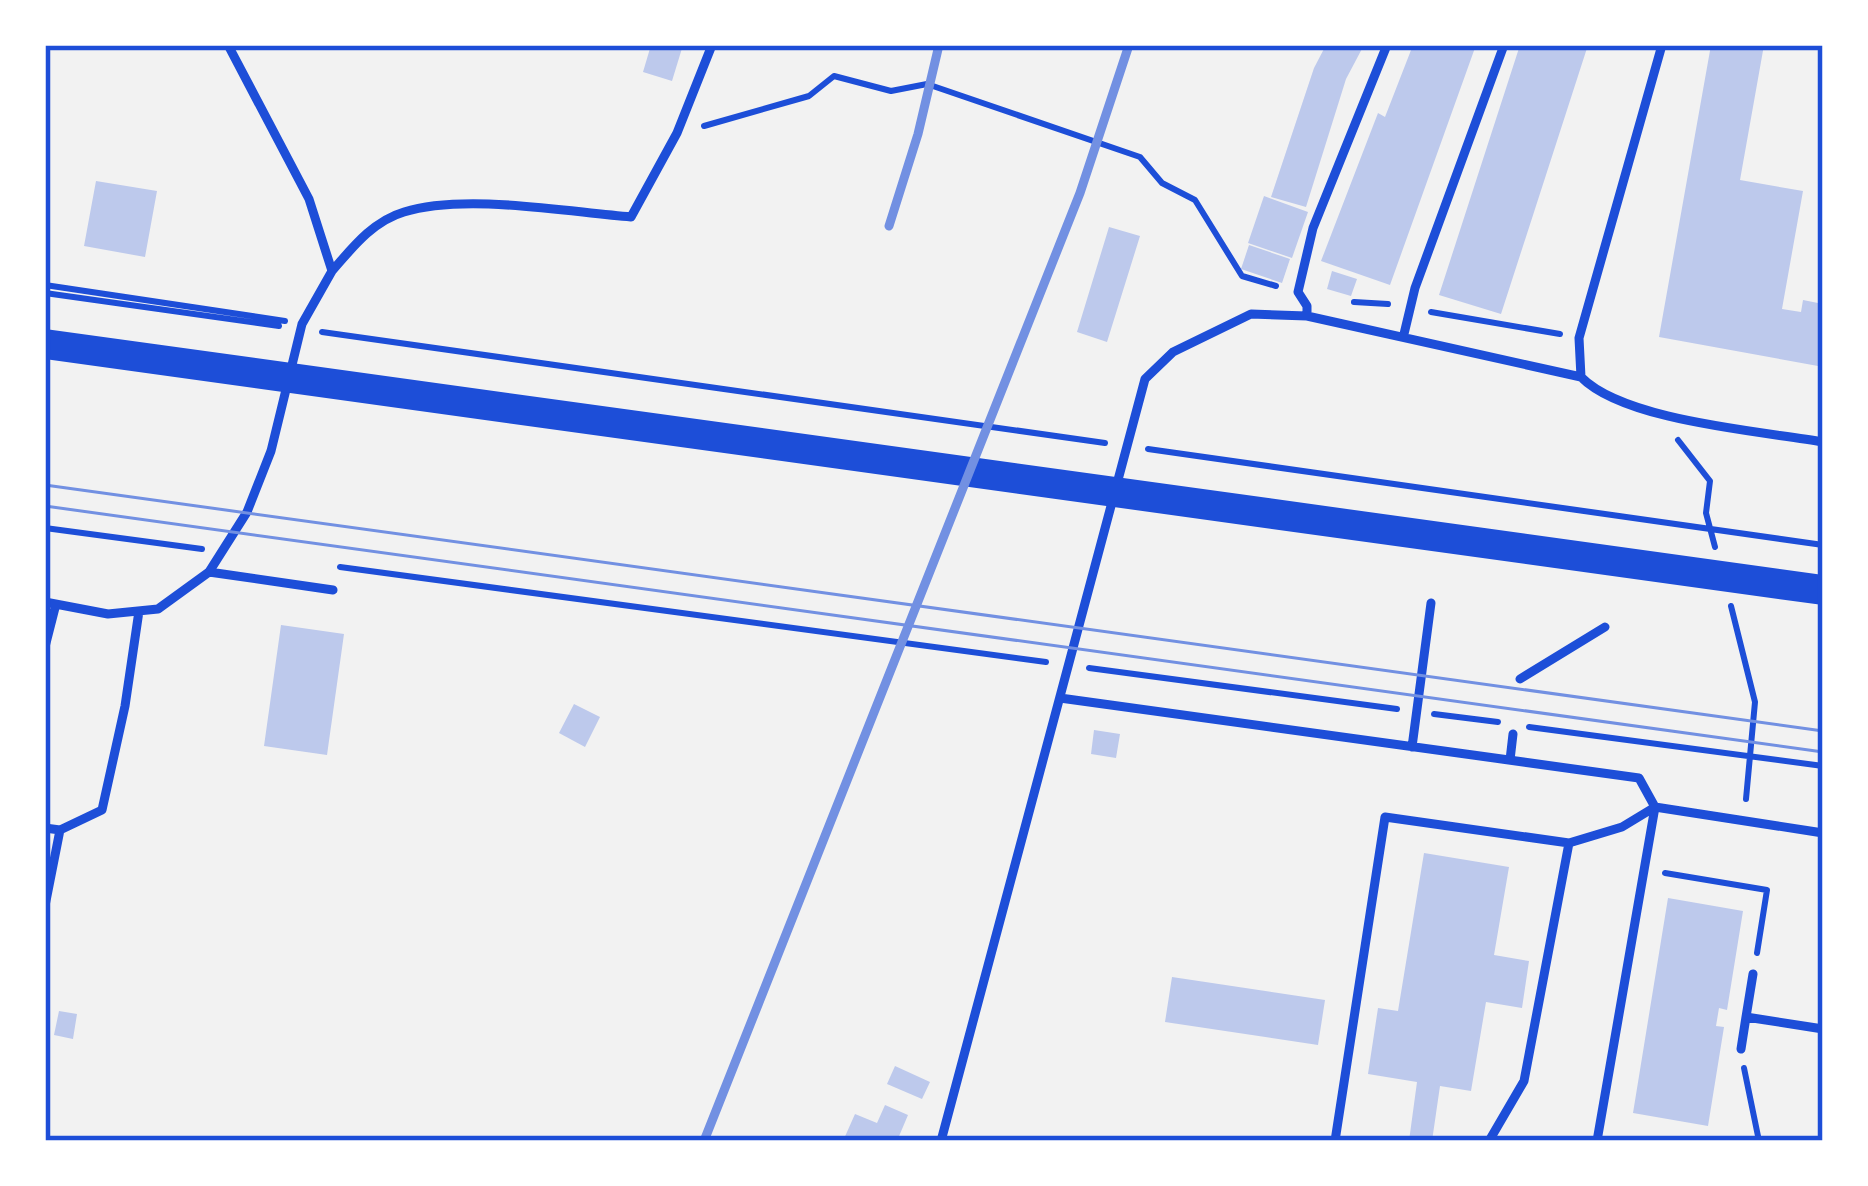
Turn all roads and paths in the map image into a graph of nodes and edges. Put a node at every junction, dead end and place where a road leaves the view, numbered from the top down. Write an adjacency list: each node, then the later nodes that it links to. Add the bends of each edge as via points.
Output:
1 (228, 45): 7 (lane, via 309,199)
2 (712, 45): 6 (lane)
3 (1387, 45): 9 (lane, via 1313,228)
4 (1504, 45): 10 (lane)
5 (1661, 45): 15 (lane)
6 (677, 133): 7 (lane, via 631,217 466,204 403,212 364,235); 9 (path, via 772,110 834,76 891,91 927,84 1140,157 1162,183 1195,200 1242,276)
7 (332, 271): 13 (lane)
8 (45, 289): 12 (path); 13 (path)
9 (1298, 292): 10 (path); 11 (lane)
10 (1410, 305): 14 (lane); 15 (path)
11 (1307, 316): 14 (lane); 36 (lane, via 1251,314 1173,352 1144,379)
12 (282, 326)
13 (304, 327): 19 (path); 25 (lane, via 271,451 247,512)
14 (1404, 334): 17 (lane)
15 (1580, 338): 17 (lane)
16 (45, 344): 27 (main road)
17 (1581, 377): 18 (lane, via 1596,392 1657,413)
18 (1823, 442)
19 (1112, 444)
20 (1136, 447): 22 (path)
21 (45, 528): 23 (path)
22 (1823, 544)
23 (211, 550)
24 (329, 566): 33 (path)
25 (209, 572): 26 (lane); 30 (lane, via 158,609)
26 (333, 590)
27 (1823, 590)
28 (1431, 602): 40 (lane)
29 (51, 603): 30 (lane); 32 (lane)
30 (139, 611): 45 (lane, via 102,811)
31 (1605, 627): 35 (lane)
32 (45, 647)
33 (1064, 664)
34 (1088, 668): 37 (path)
35 (1520, 679)
36 (1060, 698): 40 (lane); 54 (lane)
37 (1396, 709)
38 (1420, 712): 42 (path)
39 (1513, 734): 41 (lane)
40 (1412, 747): 41 (lane)
41 (1510, 760): 43 (lane, via 1640,778)
42 (1823, 766)
43 (1655, 807): 46 (lane); 47 (lane); 48 (lane)
44 (45, 828): 45 (lane)
45 (59, 830): 49 (lane)
46 (1823, 833)
47 (1568, 843): 55 (lane, via 1385,817); 56 (lane, via 1524,1082)
48 (1644, 870): 50 (path, via 1767,890); 57 (lane)
49 (45, 906)
50 (1753, 974): 51 (lane)
51 (1746, 1017): 52 (lane); 53 (lane)
52 (1823, 1029)
53 (1741, 1049): 58 (path)
54 (941, 1141)
55 (1335, 1141)
56 (1489, 1141)
57 (1597, 1141)
58 (1759, 1141)

